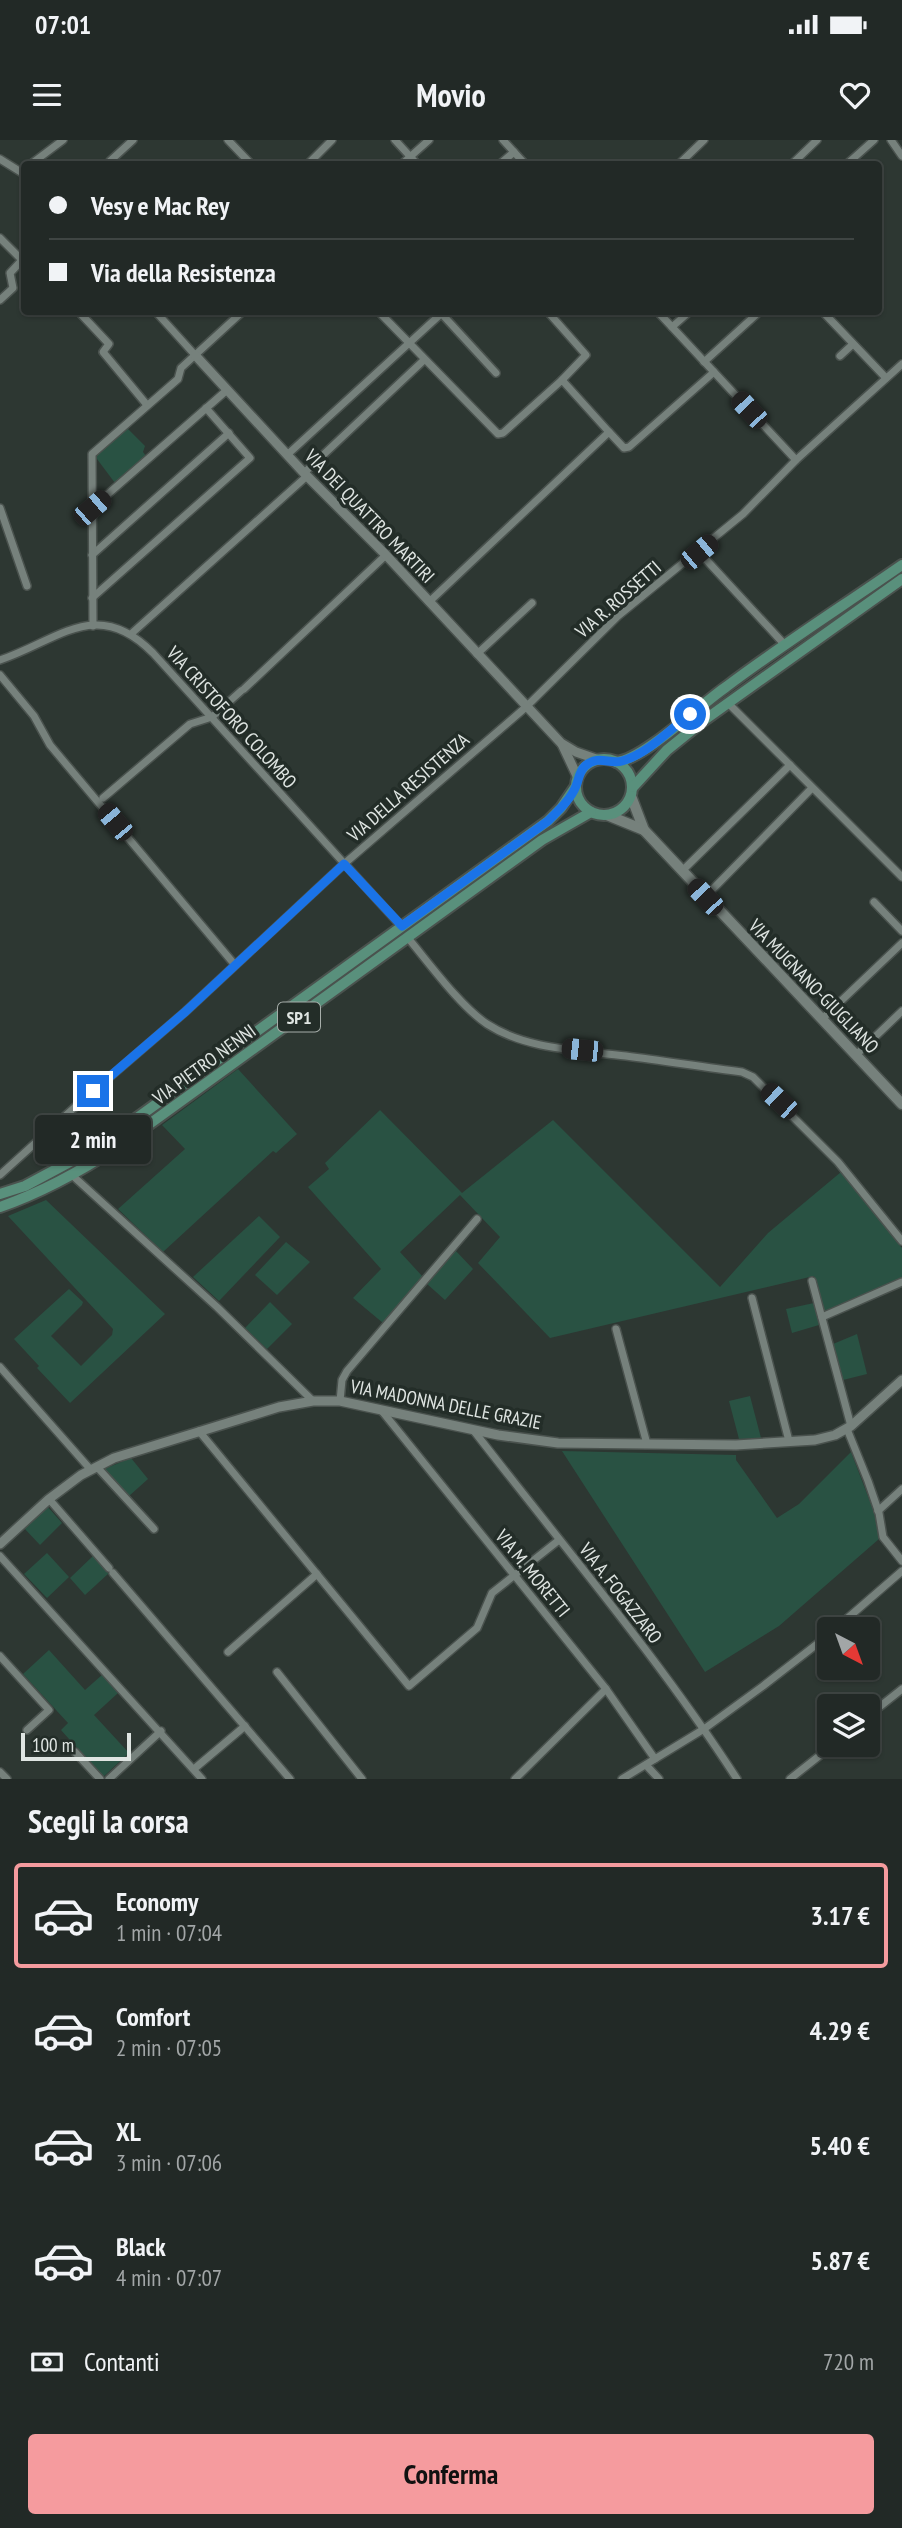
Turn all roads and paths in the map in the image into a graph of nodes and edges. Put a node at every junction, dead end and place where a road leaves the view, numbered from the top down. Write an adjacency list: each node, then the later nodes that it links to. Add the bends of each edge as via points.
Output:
1 (63, 140): 16 (street)
2 (133, 140): 17 (street)
3 (228, 140): 18 (street)
4 (331, 140): 19 (street)
5 (395, 140): 14 (street)
6 (429, 140): 14 (street)
7 (503, 140): 12 (street)
8 (704, 140): 24 (street)
9 (817, 140): 25 (street)
10 (874, 140): 26 (street)
11 (891, 140): 13 (street)
12 (514, 152): 22 (street); 23 (street)
13 (902, 156)
14 (410, 157): 20 (street); 21 (street)
15 (0, 159): 27 (street)
16 (34, 161)
17 (110, 161)
18 (248, 161)
19 (311, 161)
20 (405, 161)
21 (414, 161)
22 (504, 161)
23 (522, 161)
24 (682, 161)
25 (795, 161)
26 (850, 161)
27 (21, 171)
28 (0, 237): 29 (street)
29 (21, 257)
30 (21, 261): 31 (street, via 10,273 13,288)
31 (0, 300)
32 (82, 315): 56 (street, via 109,344 103,352)
33 (162, 315): 46 (street, VIA DEI QUATTRO MARTIRI)
34 (239, 315): 46 (street)
35 (382, 315): 44 (street)
36 (438, 315): 44 (street)
37 (444, 315): 52 (street)
38 (551, 315): 54 (street, via 586,355)
39 (661, 315): 43 (street)
40 (686, 315): 43 (street)
41 (756, 315): 49 (street)
42 (826, 315): 45 (street)
43 (672, 327): 49 (street)
44 (409, 342): 54 (street, via 499,434); 60 (street)
45 (853, 344): 47 (street); 53 (street)
46 (195, 355): 55 (street, VIA DEI QUATTRO MARTIRI); 56 (street, via 181,368 178,379)
47 (840, 356)
48 (424, 360): 62 (street)
49 (704, 362): 51 (street)
50 (902, 364): 53 (street, VIA R. ROSSETTI)
51 (714, 372): 58 (street, via 629,447); 61 (street)
52 (496, 373)
53 (886, 378): 61 (street, VIA R. ROSSETTI)
54 (562, 380): 58 (street)
55 (226, 390): 57 (street); 60 (street, VIA DEI QUATTRO MARTIRI)
56 (147, 405): 64 (street, via 92,454)
57 (206, 408): 59 (street); 64 (street)
58 (609, 432): 72 (street)
59 (229, 433): 66 (street); 71 (street, via 250,458)
60 (287, 455): 62 (street, VIA DEI QUATTRO MARTIRI)
61 (796, 460): 65 (street, VIA R. ROSSETTI)
62 (305, 474): 67 (street, VIA DEI QUATTRO MARTIRI); 75 (street)
63 (0, 508): 70 (street)
64 (92, 508): 66 (street)
65 (699, 552): 76 (street); 81 (street, VIA R. ROSSETTI, via 618,616)
66 (92, 555): 71 (street)
67 (386, 555): 72 (street, VIA DEI QUATTRO MARTIRI); 82 (street)
68 (902, 565): 76 (main road)
69 (902, 579): 80 (main road)
70 (26, 586)
71 (92, 598): 74 (street)
72 (429, 602): 77 (street, VIA DEI QUATTRO MARTIRI)
73 (532, 603): 77 (street)
74 (93, 626): 75 (street, VIA CRISTOFORO COLOMBO, via 113,626); 78 (street, VIA CRISTOFORO COLOMBO, via 71,629)
75 (131, 634): 82 (street, VIA CRISTOFORO COLOMBO)
76 (785, 645): 85 (main road, via 656,741)
77 (477, 654): 81 (street, VIA DEI QUATTRO MARTIRI)
78 (0, 660)
79 (0, 675): 103 (street, via 34,716 50,745)
80 (729, 704): 86 (street); 89 (main road, via 667,750)
81 (526, 707): 83 (street, VIA DEI QUATTRO MARTIRI); 94 (street, VIA DELLA RESISTENZA)
82 (212, 717): 90 (street, via 190,724); 94 (street, VIA CRISTOFORO COLOMBO)
83 (561, 743): 84 (street, VIA DEI QUATTRO MARTIRI); 87 (street, VIA DEI QUATTRO MARTIRI)
84 (599, 760): 85 (main road); 87 (main road, via 586,766)
85 (616, 762): 89 (main road, via 628,772)
86 (790, 765): 88 (street); 95 (street)
87 (577, 782): 91 (main road, via 580,801); 99 (main road, VIA PIETRO NENNI / SP1, via 548,821)
88 (812, 788): 96 (street); 97 (street)
89 (632, 791): 92 (main road, via 622,809); 93 (main road, VIA MUGNANO-GIUGLIANO)
90 (103, 798)
91 (591, 812): 92 (main road); 101 (main road, VIA PIETRO NENNI / SP1, via 542,840)
92 (607, 815): 93 (main road, VIA MUGNANO-GIUGLIANO)
93 (643, 830): 95 (main road, VIA MUGNANO-GIUGLIANO)
94 (344, 864): 99 (street, VIA CRISTOFORO COLOMBO); 103 (street, VIA DELLA RESISTENZA)
95 (682, 871): 97 (main road, VIA MUGNANO-GIUGLIANO)
96 (902, 877)
97 (705, 897): 105 (main road, VIA MUGNANO-GIUGLIANO)
98 (874, 902): 100 (street)
99 (402, 926): 110 (main road, VIA PIETRO NENNI / SP1, via 94,1149 25,1186)
100 (902, 932)
101 (408, 938): 109 (main road, VIA PIETRO NENNI / SP1); 113 (street, via 472,1011 499,1031 565,1049 753,1077 838,1162)
102 (902, 943): 105 (street)
103 (235, 965): 108 (street, VIA DELLA RESISTENZA)
104 (902, 1011): 106 (street)
105 (822, 1019): 106 (main road, VIA MUGNANO-GIUGLIANO)
106 (856, 1055): 107 (main road, VIA MUGNANO-GIUGLIANO)
107 (902, 1104)
108 (0, 1175)
109 (73, 1176): 111 (main road, VIA PIETRO NENNI / SP1); 121 (street)
110 (0, 1194)
111 (0, 1208)
112 (477, 1219): 122 (street, via 347,1371)
113 (902, 1241)
114 (812, 1281): 117 (street)
115 (902, 1282): 117 (street)
116 (752, 1298): 127 (street)
117 (822, 1317): 124 (street)
118 (616, 1329): 128 (street)
119 (0, 1367): 129 (street)
120 (902, 1380): 124 (street, VIA MADONNA DELLE GRAZIE)
121 (313, 1401): 122 (street, VIA MADONNA DELLE GRAZIE); 125 (street, VIA MADONNA DELLE GRAZIE, via 264,1410)
122 (340, 1401): 123 (street, VIA MADONNA DELLE GRAZIE)
123 (382, 1411): 126 (street, VIA MADONNA DELLE GRAZIE); 140 (street, VIA M. MORETTI)
124 (848, 1428): 127 (street, VIA MADONNA DELLE GRAZIE, via 826,1438); 132 (street)
125 (199, 1431): 129 (street, VIA MADONNA DELLE GRAZIE); 139 (street)
126 (474, 1431): 128 (street, VIA MADONNA DELLE GRAZIE, via 558,1443); 134 (street, VIA A. FOGAZZARO)
127 (789, 1441): 128 (street, VIA MADONNA DELLE GRAZIE)
128 (647, 1444)
129 (94, 1468): 131 (street, VIA MADONNA DELLE GRAZIE); 133 (street)
130 (902, 1489): 132 (street)
131 (49, 1499): 135 (street, VIA MADONNA DELLE GRAZIE); 149 (street)
132 (878, 1511): 137 (street, via 883,1537)
133 (154, 1529)
134 (559, 1540): 140 (street); 150 (street, VIA A. FOGAZZARO)
135 (0, 1544)
136 (0, 1556): 152 (street)
137 (902, 1561)
138 (902, 1571): 141 (street)
139 (317, 1574): 140 (street, via 409,1686 477,1628 492,1593); 143 (street)
140 (513, 1574): 146 (street, VIA M. MORETTI)
141 (849, 1617)
142 (817, 1644): 150 (street)
143 (228, 1651)
144 (0, 1656): 151 (street, via 49,1710)
145 (277, 1672): 163 (street)
146 (606, 1689): 155 (street, VIA M. MORETTI); 164 (street)
147 (902, 1689): 148 (street)
148 (880, 1706)
149 (245, 1726): 158 (street); 162 (street)
150 (704, 1728): 155 (street); 167 (street, VIA A. FOGAZZARO)
151 (27, 1730)
152 (161, 1731): 158 (street); 161 (street)
153 (75, 1752): 160 (street)
154 (818, 1757): 168 (street)
155 (655, 1759): 156 (street)
156 (646, 1765): 165 (street); 166 (street)
157 (0, 1772): 159 (street)
158 (198, 1776)
159 (7, 1779)
160 (100, 1779)
161 (109, 1779)
162 (290, 1779)
163 (362, 1779)
164 (515, 1779)
165 (622, 1779)
166 (659, 1779)
167 (737, 1779)
168 (790, 1779)

